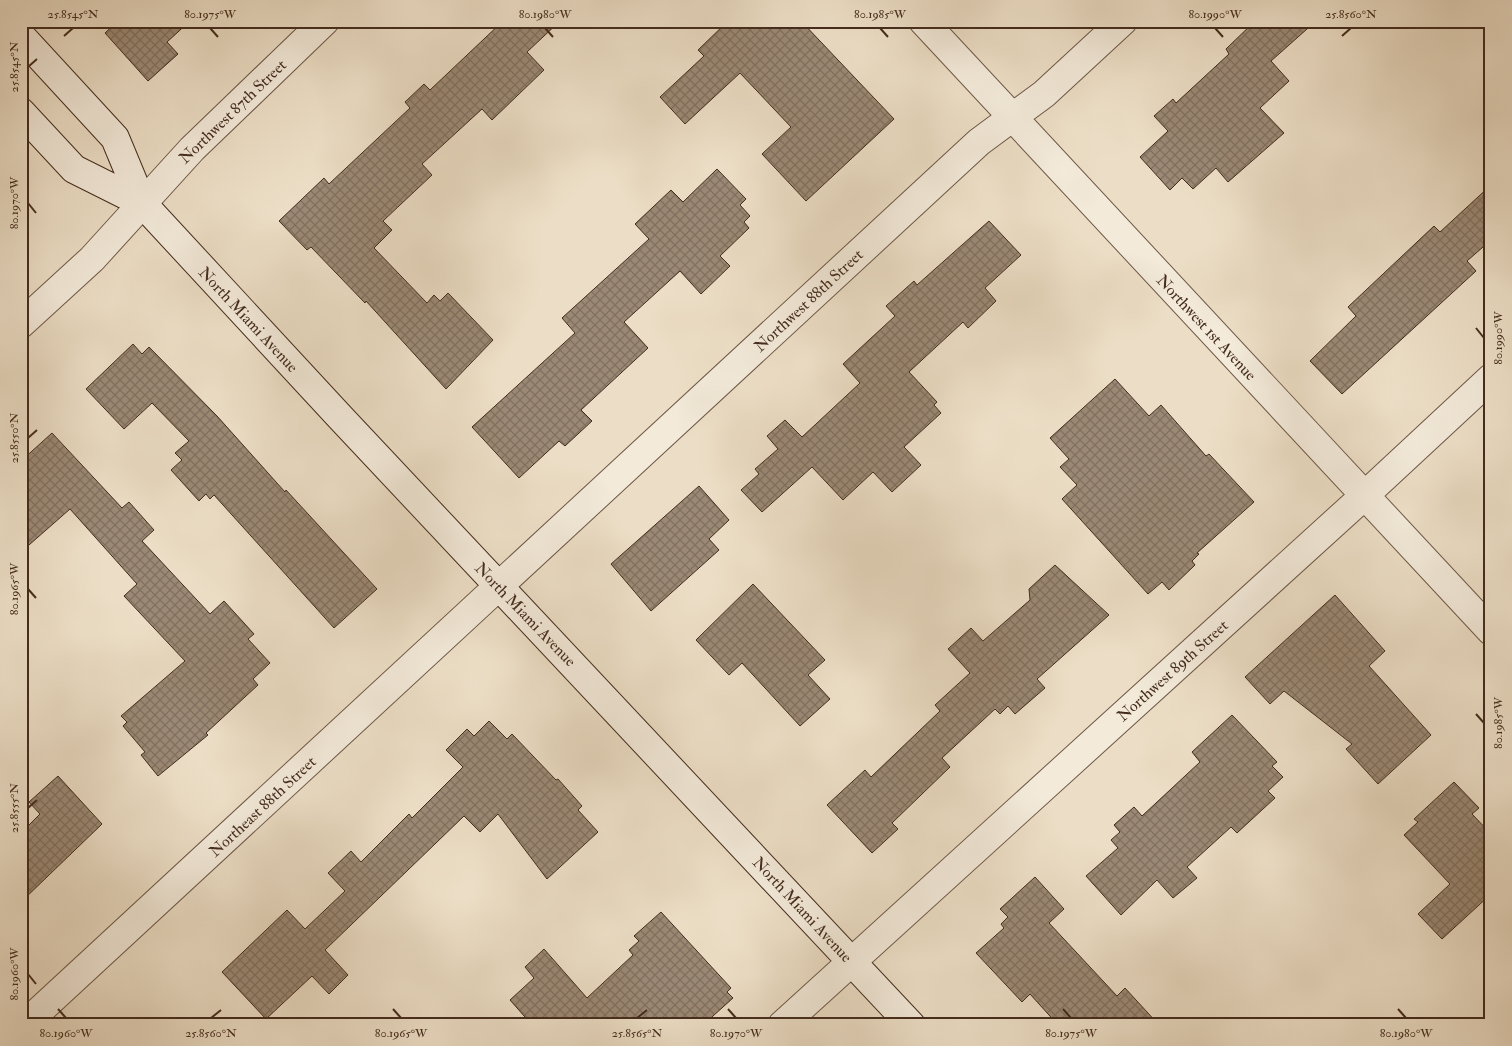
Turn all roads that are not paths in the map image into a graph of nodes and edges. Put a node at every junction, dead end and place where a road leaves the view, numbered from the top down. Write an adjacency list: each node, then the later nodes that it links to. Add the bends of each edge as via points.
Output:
1 (325, 21): 7 (street, Northwest 87th Street, via 192,149)
2 (923, 21): 6 (street, Northwest 1st Avenue)
3 (1123, 21): 6 (street, Northwest 88th Street, via 1044,94)
4 (21, 36): 7 (street, North Miami Avenue, via 115,138)
5 (21, 112): 7 (street, North Miami Avenue, via 74,169)
6 (1012, 117): 10 (street, Northwest 1st Avenue); 11 (street, Northwest 88th Street, via 979,142)
7 (142, 203): 8 (street, Northwest 87th Street, via 92,259); 11 (street, North Miami Avenue)
8 (21, 324)
9 (1491, 378): 10 (street, Northwest 89th Street)
10 (1364, 496): 12 (street, Northwest 1st Avenue); 13 (street, Northwest 89th Street)
11 (499, 586): 13 (street, North Miami Avenue); 14 (street, Northeast 88th Street)
12 (1491, 631)
13 (852, 961): 15 (street, Northwest 89th Street); 16 (street, North Miami Avenue)
14 (24, 1025)
15 (782, 1025)
16 (911, 1025)

